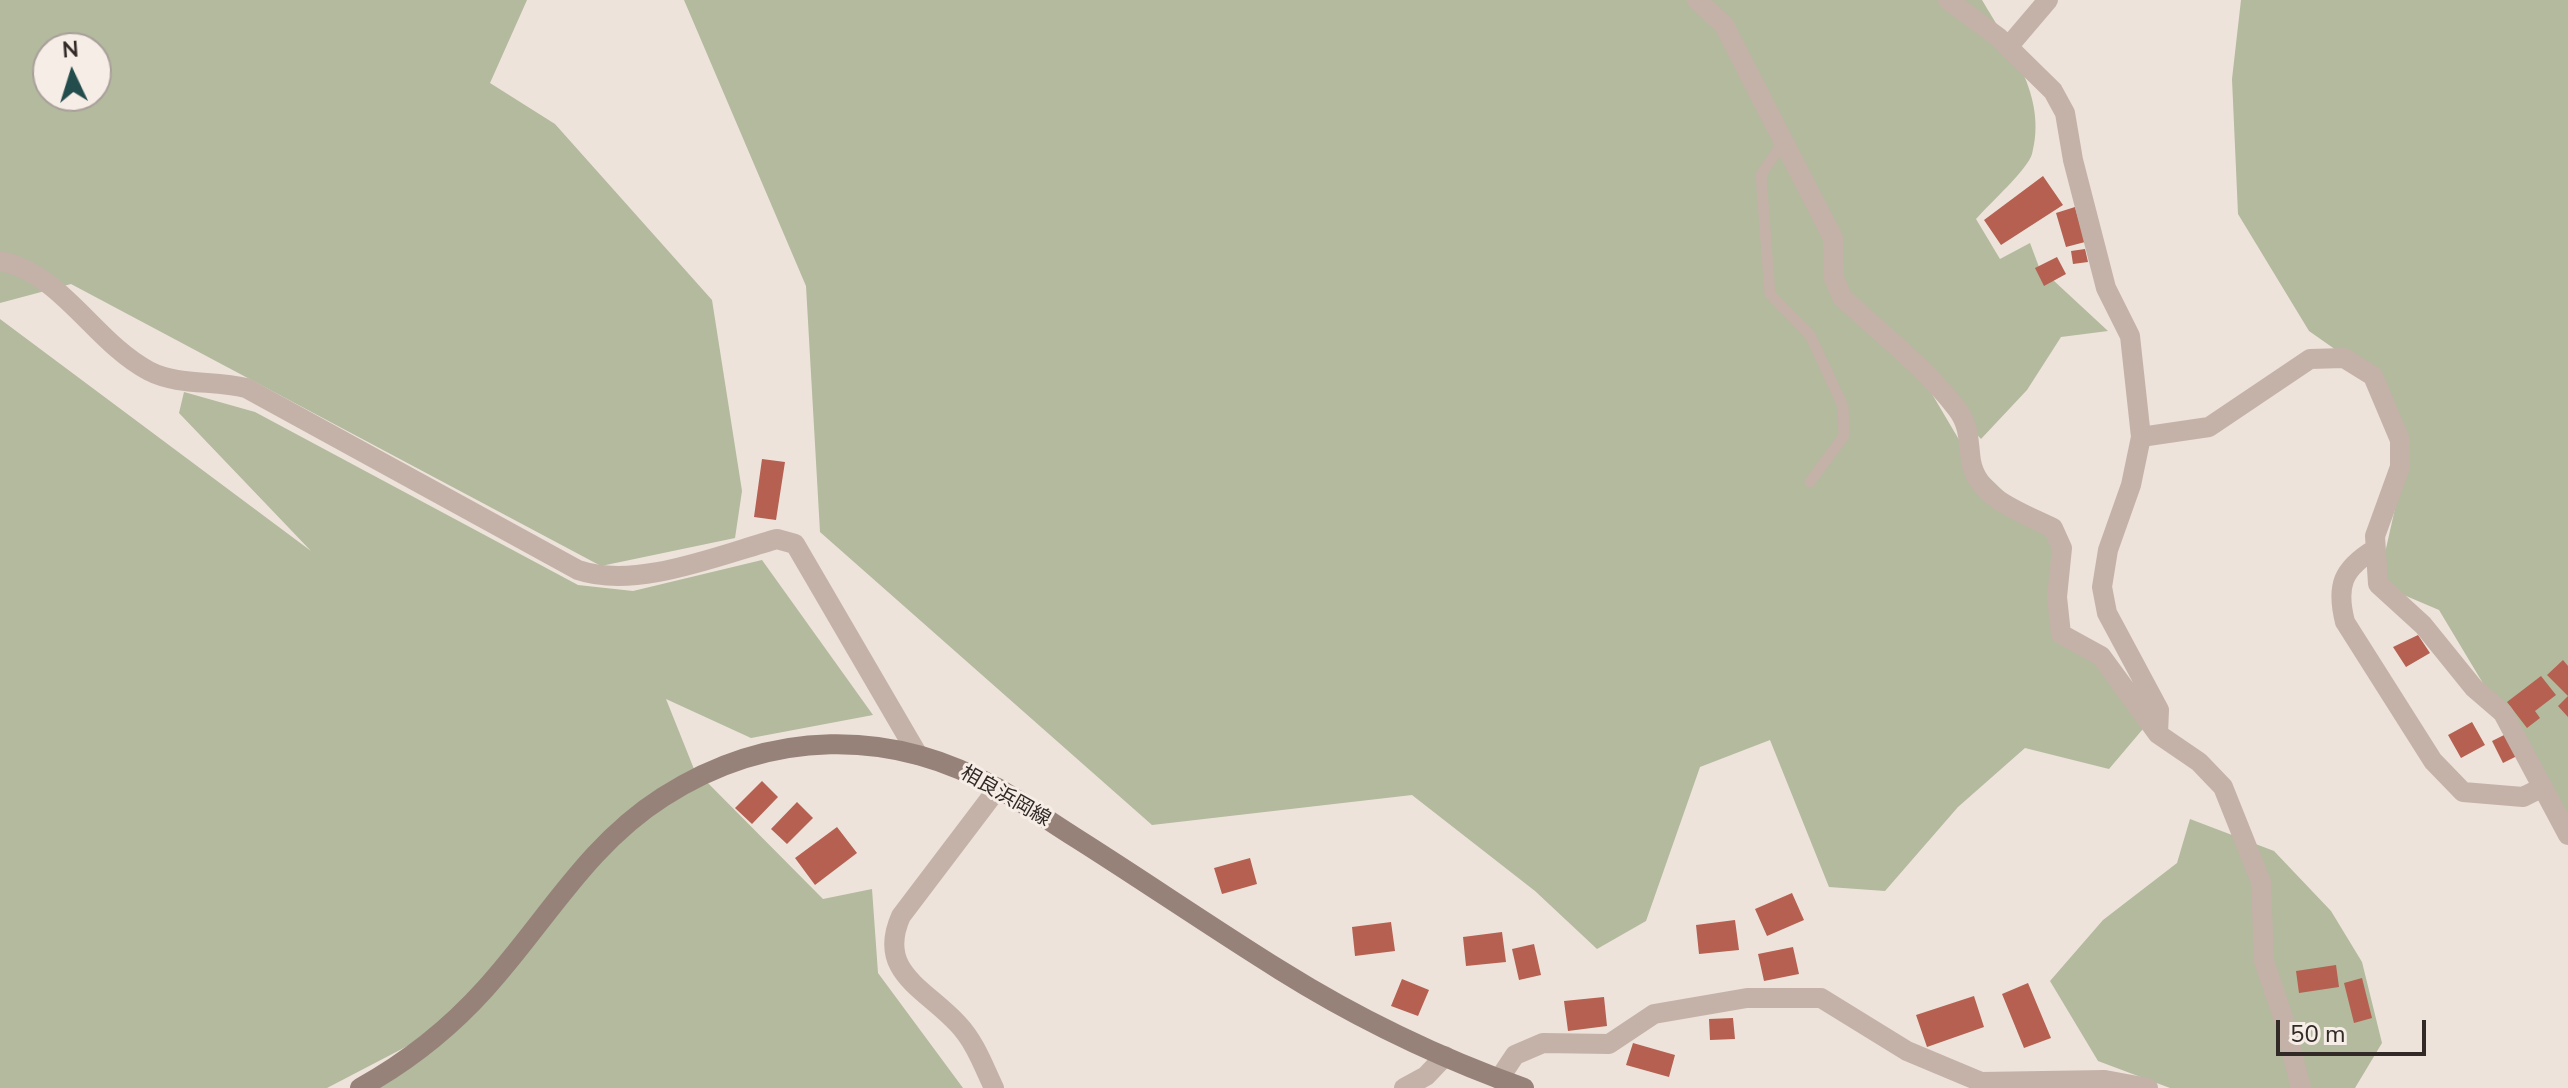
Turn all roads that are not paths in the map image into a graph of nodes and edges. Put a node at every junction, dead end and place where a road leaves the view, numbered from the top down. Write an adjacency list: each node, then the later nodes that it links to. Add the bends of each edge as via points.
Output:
1 (1697, 0): 5 (street, via 1724,25)
2 (1948, 0): 4 (street)
3 (2048, 0): 4 (street)
4 (2008, 47): 7 (street, via 2053,91 2065,113 2106,288 2130,336)
5 (1783, 142): 8 (lane, via 1761,175 1770,294 1810,335 1843,406 1844,436); 10 (street, via 1833,238 1834,278 1842,297 1959,412 1970,435 1979,486 2053,528 2062,548 2057,597 2061,634 2101,656)
6 (0, 261): 11 (street, via 36,274 149,371 173,380 246,388 578,570 627,578 777,539 795,544)
7 (2141, 437): 9 (street, via 2209,427 2310,359 2344,358 2373,376 2400,440 2400,467); 10 (street, via 2102,587 2107,613 2159,710)
8 (1810, 482)
9 (2375, 549): 12 (street, via 2378,584 2404,605 2474,688 2503,713); 12 (street, via 2357,560 2338,597 2345,622 2433,761 2463,792 2523,797)
10 (2158, 734): 22 (street, via 2199,762 2223,787 2261,882 2264,961)
11 (918, 755): 13 (main road, 相良浜岡線); 17 (main road, 相良浜岡線, via 844,742 781,749 702,774 664,796 621,826 591,856 486,988 443,1032)
12 (2543, 787): 14 (street)
13 (998, 788): 15 (main road, 相良浜岡線, via 1282,972); 18 (street, via 893,933 893,956 920,992 973,1043)
14 (2568, 835)
15 (1445, 1056): 16 (main road, 相良浜岡線); 19 (street, via 1426,1076)
16 (1499, 1079): 20 (main road, 相良浜岡線); 21 (street, via 1515,1055 1543,1043 1609,1044 1654,1014 1747,998 1821,998 1907,1051 1981,1082 2105,1080)
17 (360, 1088)
18 (994, 1088)
19 (1404, 1088)
20 (1524, 1088)
21 (2148, 1088)
22 (2301, 1088)

